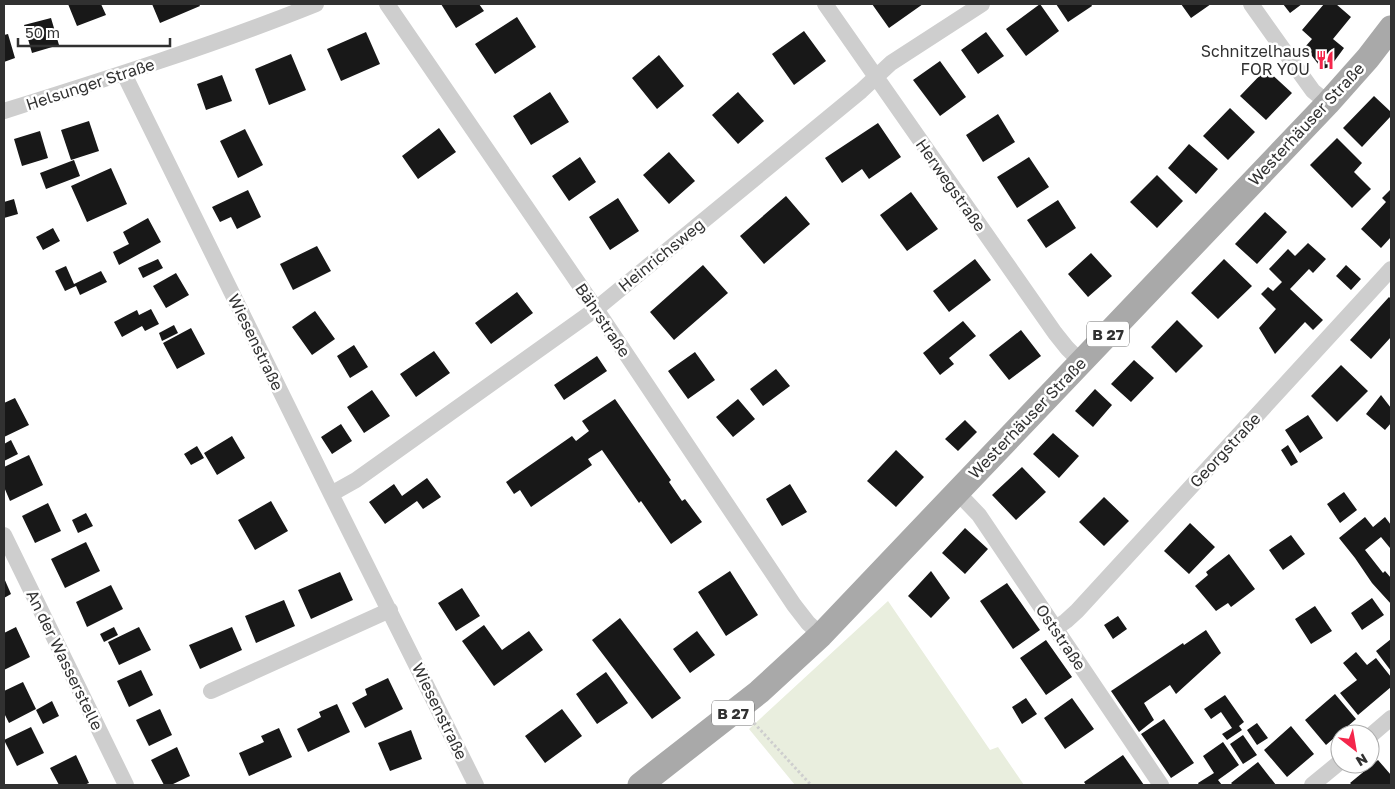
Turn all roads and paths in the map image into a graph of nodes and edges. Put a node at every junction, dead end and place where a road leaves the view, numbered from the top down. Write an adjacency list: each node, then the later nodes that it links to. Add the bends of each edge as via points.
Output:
1 (316, 4): 7 (street, Helsunger Straße)
2 (387, 4): 12 (street, Bährstraße)
3 (825, 4): 8 (street, Herwegstraße)
4 (982, 4): 8 (street, Heinrichsweg, via 891,63)
5 (1251, 4): 9 (street, via 1300,74)
6 (1391, 28): 9 (main road, Westerhäuser Straße / B 27)
7 (124, 74): 10 (street, Helsunger Straße); 15 (street, Wiesenstraße)
8 (876, 77): 12 (street, Heinrichsweg); 13 (street, Herwegstraße, via 1055,332)
9 (1328, 103): 13 (main road, Westerhäuser Straße / B 27)
10 (4, 111)
11 (1391, 269): 18 (street, Georgstraße, via 1077,611)
12 (596, 309): 15 (street, Heinrichsweg, via 356,480); 19 (street, Bährstraße, via 794,605)
13 (1081, 362): 14 (main road, Westerhäuser Straße / B 27)
14 (957, 492): 18 (street, Oststraße, via 980,515); 19 (main road, Westerhäuser Straße / B 27)
15 (331, 494): 17 (street, Wiesenstraße)
16 (4, 535): 25 (street, An der Wasserstelle)
17 (390, 610): 20 (street); 26 (street, Wiesenstraße)
18 (1056, 628): 29 (street, Oststraße)
19 (820, 635): 21 (main road, Westerhäuser Straße / B 27)
20 (211, 691)
21 (740, 708): 27 (main road, Westerhäuser Straße / B 27); 28 (path)
22 (1391, 718): 23 (street)
23 (1380, 727)
24 (1330, 770): 30 (street)
25 (126, 785)
26 (476, 785)
27 (640, 785)
28 (811, 785)
29 (1161, 785)
30 (1312, 785)

